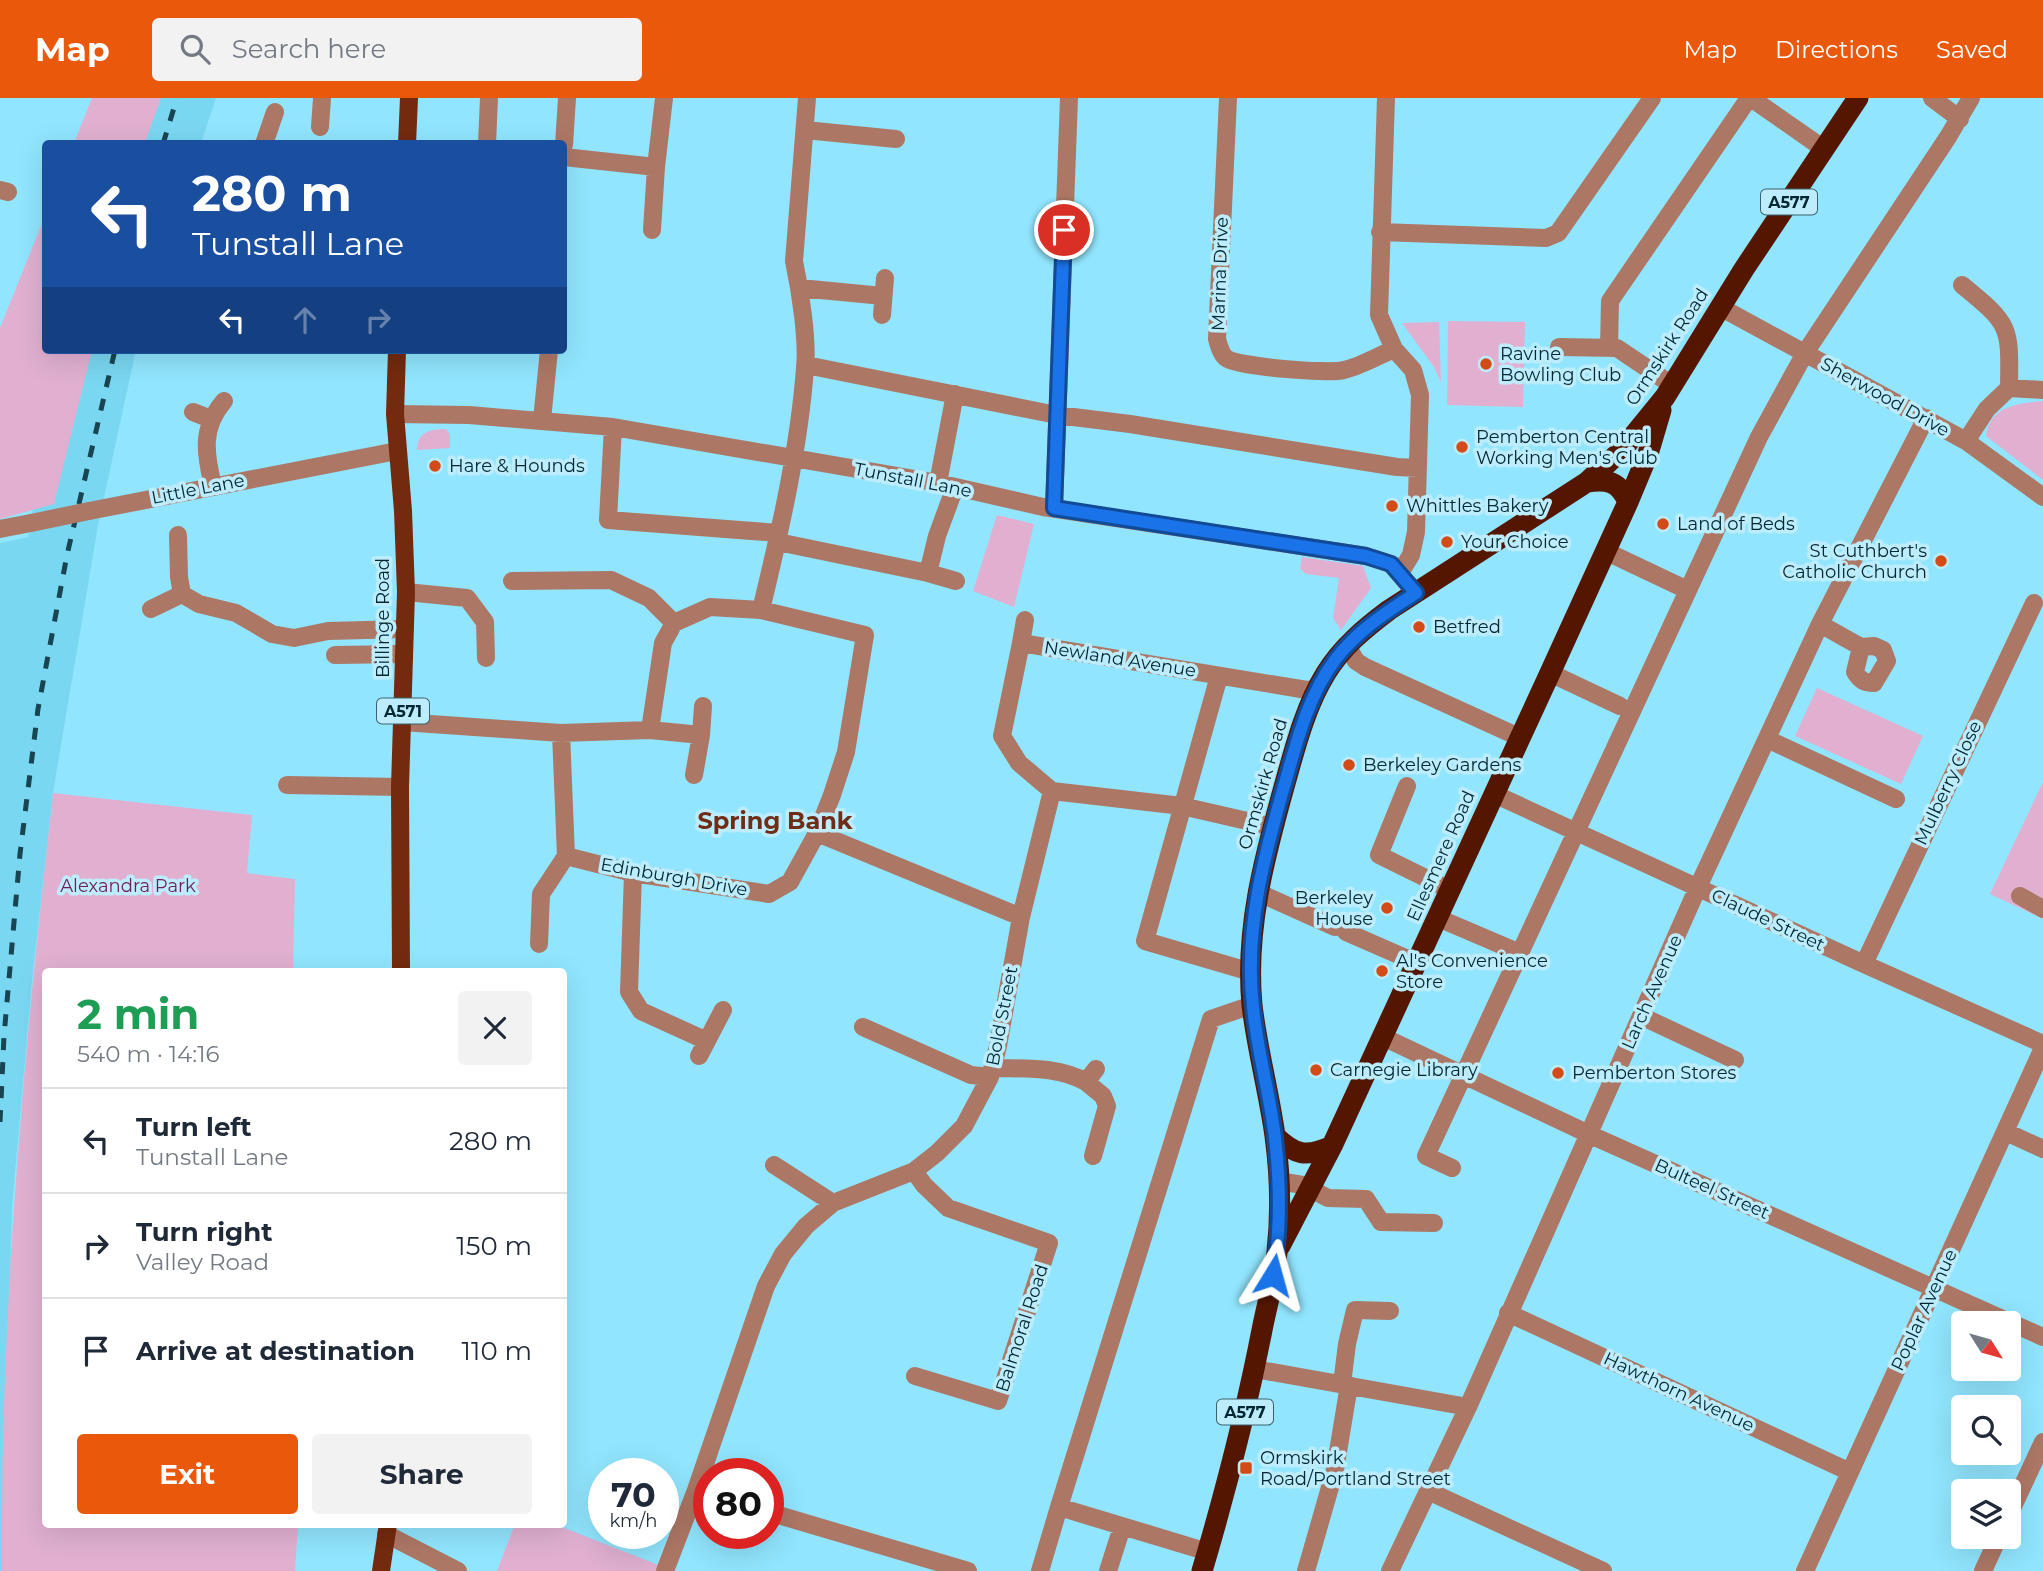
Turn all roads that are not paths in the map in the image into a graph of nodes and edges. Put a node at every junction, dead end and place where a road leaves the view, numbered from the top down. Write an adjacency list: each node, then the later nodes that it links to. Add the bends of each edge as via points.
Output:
1 (322, 98): 17 (street)
2 (409, 98): 21 (main road)
3 (489, 98): 22 (street)
4 (567, 98): 23 (street)
5 (664, 98): 26 (street)
6 (807, 98): 18 (street)
7 (1069, 98): 47 (street)
8 (1228, 98): 35 (street, Marina Drive, via 1217,339 1225,357 1248,365 1333,372)
9 (1386, 98): 28 (street)
10 (1646, 98): 28 (street, via 1558,233 1546,237)
11 (1750, 98): 24 (street); 34 (street, via 1610,301)
12 (1858, 98): 24 (highway, Ormskirk Road / A577)
13 (1932, 98): 15 (street)
14 (1970, 98): 15 (street)
15 (1959, 119): 36 (street)
16 (277, 122): 20 (street)
17 (320, 127)
18 (805, 130): 19 (street, via 871,128); 30 (street, via 794,261)
19 (896, 139)
20 (266, 140)
21 (407, 140)
22 (487, 140)
23 (564, 140)
24 (1824, 149): 31 (highway, Ormskirk Road / A577)
25 (567, 157): 26 (street)
26 (656, 167): 27 (street)
27 (652, 230)
28 (1381, 232): 35 (street, via 1379,315)
29 (1962, 285): 40 (street, via 2003,322 2009,342)
30 (800, 288): 32 (street, via 884,287); 39 (street)
31 (1720, 307): 36 (street, Sherwood Drive); 42 (highway, Ormskirk Road / A577)
32 (881, 315)
33 (1559, 347): 34 (street)
34 (1609, 348): 42 (street, via 1617,348)
35 (1394, 349): 55 (street, via 1413,370 1420,396)
36 (1805, 353): 48 (street, Sherwood Drive); 107 (street, via 1748,459)
37 (397, 354): 46 (main road, Billinge Road / A571)
38 (549, 354): 50 (street)
39 (806, 365): 43 (street); 54 (street)
40 (2009, 388): 41 (street); 52 (street)
41 (2043, 390)
42 (1668, 391): 56 (highway, Ormskirk Road / A577, via 1628,443); 60 (highway, Ellesmere Road / A577)
43 (955, 394): 47 (street); 57 (street)
44 (224, 401): 49 (street)
45 (193, 412): 49 (street)
46 (395, 414): 50 (street, Tunstall Lane); 53 (main road, Billinge Road / A571)
47 (1057, 415): 55 (street); 61 (street)
48 (1926, 418): 52 (street, Sherwood Drive); 79 (street, Larch Avenue)
49 (211, 419): 58 (street, via 206,448)
50 (542, 420): 51 (street, Tunstall Lane)
51 (613, 427): 54 (street, Tunstall Lane); 64 (street, via 608,520)
52 (1966, 441): 59 (street, Sherwood Drive)
53 (397, 451): 58 (street, Little Lane); 71 (main road, Billinge Road / A571)
54 (793, 457): 57 (street, Tunstall Lane); 64 (street)
55 (1418, 468): 67 (street, via 1416,532 1411,555)
56 (1587, 482): 60 (highway, via 1615,483); 72 (highway, Ormskirk Road / A577)
57 (946, 485): 61 (street, Tunstall Lane); 66 (street)
58 (213, 486): 62 (street, Little Lane, bridge)
59 (2043, 497)
60 (1628, 502): 65 (highway, Ellesmere Road / A577)
61 (1054, 508): 67 (street, Tunstall Lane, via 1366,556 1391,564)
62 (0, 529)
63 (178, 535): 73 (street)
64 (778, 538): 66 (street); 76 (street)
65 (1605, 551): 70 (street); 87 (highway, Ellesmere Road / A577)
66 (928, 573): 69 (street)
67 (1400, 573): 72 (street, Tunstall Lane)
68 (512, 581): 78 (street, via 611,580 649,598)
69 (956, 581)
70 (1681, 587)
71 (406, 592): 80 (main road, Billinge Road / A571); 86 (street, via 467,598 485,622)
72 (1416, 593): 82 (highway, Ormskirk Road / A577)
73 (182, 594): 75 (street); 80 (street, via 199,604 236,613 272,634 294,638 328,631)
74 (2034, 603): 121 (street, Mulberry Close)
75 (151, 609)
76 (761, 610): 78 (street, Edinburgh Drive, via 710,607); 108 (street, Edinburgh Drive, via 864,635 846,752)
77 (1025, 620): 81 (street)
78 (674, 623): 93 (street, via 663,643)
79 (1820, 624): 83 (street); 97 (street, Larch Avenue)
80 (404, 629): 84 (main road, Billinge Road / A571)
81 (1021, 643): 88 (street, Newland Avenue); 102 (street, Newland Avenue, via 1002,736 1020,763)
82 (1346, 646): 89 (highway, Ormskirk Road / A577); 96 (street, via 1365,667)
83 (1861, 647)
84 (404, 654): 85 (street); 92 (main road, Billinge Road / A571)
85 (335, 655)
86 (486, 658)
87 (1550, 673): 91 (street); 96 (highway, Ellesmere Road / A577)
88 (1219, 676): 89 (street, Newland Avenue); 105 (street)
89 (1317, 689): 106 (highway, Ormskirk Road / A577)
90 (703, 706): 95 (street)
91 (1620, 706)
92 (402, 722): 94 (street); 101 (main road, Billinge Road / A571)
93 (649, 730): 94 (street); 95 (street)
94 (561, 733): 109 (street)
95 (701, 735): 98 (street)
96 (1521, 738): 103 (highway, Ellesmere Road / A577)
97 (1767, 739): 104 (street); 111 (street, Larch Avenue)
98 (694, 775)
99 (287, 785): 101 (street)
100 (1407, 786): 112 (street, via 1379,855)
101 (400, 787): 122 (main road, Billinge Road / A571)
102 (1052, 791): 105 (street); 116 (street, Bold Street)
103 (1494, 794): 107 (street, Claude Street); 112 (highway, Ellesmere Road / A577)
104 (1896, 799)
105 (1182, 806): 106 (street); 123 (street, via 1145,941)
106 (1273, 828): 113 (highway, Ormskirk Road / A577)
107 (1576, 831): 111 (street, Claude Street); 119 (street)
108 (817, 833): 110 (street, Edinburgh Drive, via 790,882 769,894); 116 (street)
109 (566, 856): 110 (street, Edinburgh Drive); 118 (street, via 541,894)
110 (633, 873): 125 (street, via 629,992 641,1011 703,1048)
111 (1698, 887): 121 (street, Claude Street); 126 (street, Larch Avenue)
112 (1450, 890): 117 (highway, Ellesmere Road / A577)
113 (1257, 892): 120 (street); 123 (highway, Ormskirk Road / A577)
114 (2020, 896): 115 (street)
115 (2043, 909)
116 (1021, 917): 131 (street, Bold Street)
117 (1438, 918): 119 (street); 120 (highway, Ellesmere Road / A577)
118 (539, 944)
119 (1520, 953): 132 (street)
120 (1417, 963): 128 (highway, Ellesmere Road / A577)
121 (1864, 964): 129 (street, Claude Street)
122 (401, 968)
123 (1251, 972): 124 (highway, Ormskirk Road / A577)
124 (1252, 1005): 135 (highway, Ormskirk Road / A577); 160 (street, via 1211,1019)
125 (723, 1010)
126 (1642, 1016): 130 (street); 134 (street, Larch Avenue)
127 (863, 1027): 131 (street, via 971,1075)
128 (1383, 1037): 132 (street, Bulteel Street); 136 (highway, Ellesmere Road / A577)
129 (2043, 1046): 133 (street, Poplar Avenue)
130 (1735, 1060)
131 (992, 1072): 138 (street, via 1050,1069 1091,1075 1107,1105); 141 (street, Bold Street, via 964,1125)
132 (1464, 1075): 134 (street, Bulteel Street); 140 (street, via 1426,1156)
133 (2006, 1132): 137 (street); 147 (street, Poplar Avenue)
134 (1588, 1133): 147 (street, Bulteel Street); 149 (street, Larch Avenue)
135 (1275, 1136): 136 (highway, via 1301,1154 1316,1154); 142 (highway, Ormskirk Road / A577)
136 (1332, 1146): 143 (highway, Ellesmere Road / A577)
137 (2043, 1149)
138 (1093, 1156)
139 (774, 1165): 144 (street)
140 (1452, 1168)
141 (914, 1171): 144 (street, Bold Street); 152 (street, Balmoral Road, via 948,1208 1049,1243 998,1401)
142 (1279, 1181): 143 (street); 146 (highway, Ormskirk Road / A577)
143 (1311, 1189): 145 (street, via 1328,1198 1366,1199 1381,1222); 146 (highway, Ellesmere Road / A577)
144 (833, 1203): 156 (street, Bold Street, via 790,1244 766,1286)
145 (1434, 1223)
146 (1277, 1251): 151 (highway, Ormskirk Road / A577)
147 (1934, 1288): 150 (street, Bulteel Street); 157 (street, Poplar Avenue)
148 (1390, 1311): 153 (street, via 1355,1310)
149 (1508, 1313): 154 (street, Larch Avenue); 157 (street, Hawthorn Avenue)
150 (2043, 1337)
151 (1255, 1369): 153 (street); 166 (highway, Ormskirk Road / A577)
152 (915, 1377)
153 (1345, 1385): 154 (street); 173 (street, via 1335,1470)
154 (1468, 1407): 159 (street, Larch Avenue)
155 (2043, 1442): 158 (street)
156 (713, 1458)
157 (1850, 1472): 176 (street, Poplar Avenue)
158 (2021, 1489)
159 (1428, 1491): 174 (street, Larch Avenue); 175 (street)
160 (1059, 1507): 163 (street); 171 (street)
161 (693, 1511): 169 (street, Bold Street)
162 (784, 1517): 170 (street)
163 (1122, 1527): 166 (street); 172 (street)
164 (387, 1529): 167 (main road); 168 (street)
165 (1993, 1549): 177 (street)
166 (1205, 1562)
167 (382, 1571)
168 (458, 1571)
169 (665, 1571)
170 (968, 1571)
171 (1040, 1571)
172 (1108, 1571)
173 (1306, 1571)
174 (1390, 1571)
175 (1603, 1571)
176 (1805, 1571)
177 (1983, 1571)

